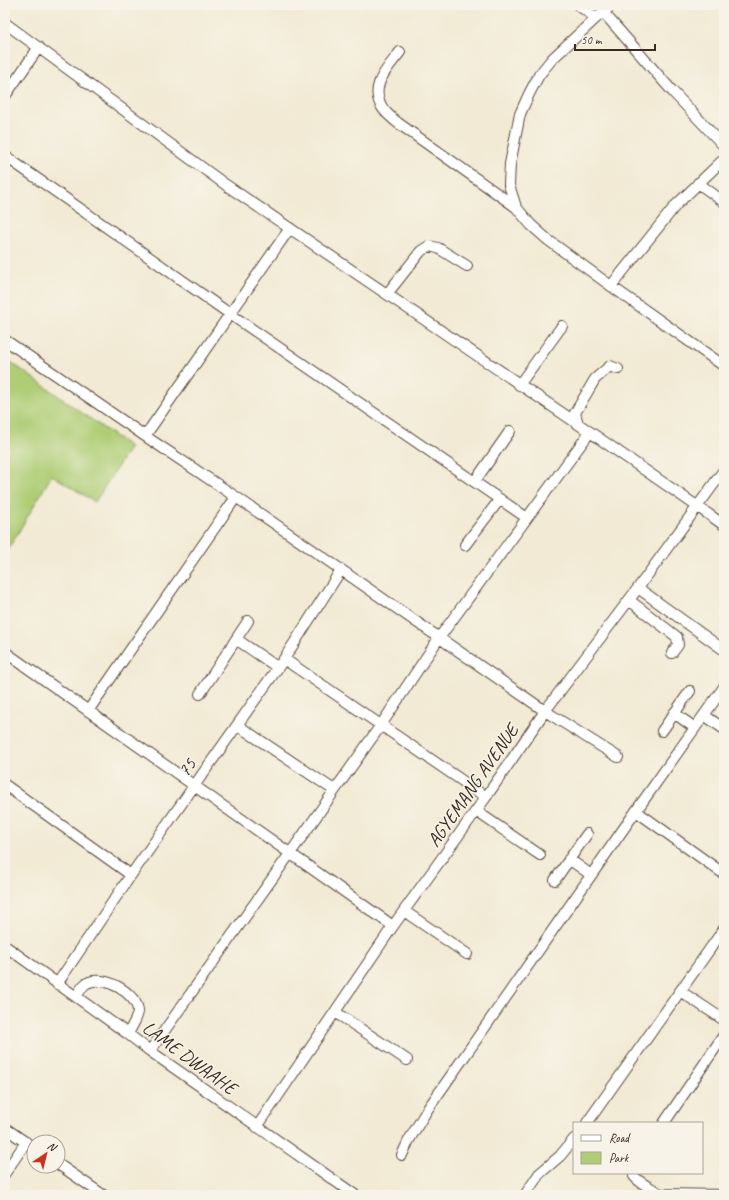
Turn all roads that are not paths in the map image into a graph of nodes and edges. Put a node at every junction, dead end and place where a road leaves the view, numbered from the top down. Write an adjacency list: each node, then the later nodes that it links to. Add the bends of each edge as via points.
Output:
1 (578, 5): 3 (street)
2 (612, 5): 3 (street)
3 (599, 15): 8 (street); 13 (street, via 552,59 539,75 520,114 510,171 510,185)
4 (5, 23): 5 (street)
5 (38, 48): 7 (street); 14 (street, via 226,185)
6 (400, 52): 13 (street, via 379,82 377,96 383,109 398,123)
7 (5, 96)
8 (724, 146)
9 (5, 156): 18 (street)
10 (724, 159): 11 (street)
11 (698, 183): 12 (street); 16 (street, via 676,205)
12 (724, 202)
13 (516, 207): 16 (street, via 531,225)
14 (290, 228): 17 (street); 18 (street)
15 (467, 266): 17 (street, via 438,248 429,246 421,251)
16 (611, 286): 21 (street)
17 (387, 294): 23 (street)
18 (230, 314): 27 (street); 29 (street)
19 (562, 326): 23 (street)
20 (5, 340): 27 (street)
21 (724, 366)
22 (618, 369): 24 (street, via 610,366 595,379 575,413)
23 (519, 385): 24 (street)
24 (578, 424): 26 (street)
25 (510, 431): 29 (street)
26 (590, 432): 32 (street); 33 (street)
27 (145, 436): 30 (street)
28 (724, 470): 32 (street, AGYEMANG AVENUE)
29 (475, 482): 31 (street)
30 (236, 497): 36 (street); 51 (street)
31 (500, 499): 33 (street); 35 (street)
32 (697, 506): 34 (street); 37 (street, AGYEMANG AVENUE)
33 (528, 518): 40 (street)
34 (724, 525)
35 (465, 545)
36 (341, 570): 40 (street); 45 (street, 75)
37 (638, 588): 38 (street, AGYEMANG AVENUE); 42 (street)
38 (629, 600): 44 (street, via 677,637 678,645); 50 (street, AGYEMANG AVENUE)
39 (248, 621): 41 (street)
40 (439, 638): 50 (street); 55 (street)
41 (236, 639): 46 (street); 49 (street)
42 (724, 650)
43 (5, 652): 51 (street)
44 (672, 653)
45 (284, 659): 46 (street, 75); 55 (street)
46 (277, 668): 54 (street, 75)
47 (724, 687): 53 (street)
48 (690, 691): 52 (street)
49 (200, 694)
50 (545, 710): 59 (street); 63 (street, AGYEMANG AVENUE)
51 (88, 711): 61 (street)
52 (674, 713): 56 (street); 58 (street)
53 (704, 714): 56 (street); 57 (street)
54 (237, 725): 61 (street, 75); 62 (street)
55 (381, 725): 62 (street); 63 (street)
56 (695, 728): 65 (street)
57 (724, 729)
58 (662, 731)
59 (618, 757)
60 (5, 784): 71 (street)
61 (194, 785): 67 (street); 71 (street, 75)
62 (334, 790): 67 (street)
63 (486, 797): 64 (street, AGYEMANG AVENUE)
64 (476, 811): 68 (street); 74 (street, AGYEMANG AVENUE)
65 (636, 811): 70 (street); 72 (street)
66 (587, 834): 69 (street)
67 (289, 853): 75 (street); 86 (street)
68 (540, 855)
69 (569, 859): 72 (street); 73 (street)
70 (724, 874)
71 (131, 875): 79 (street, 75)
72 (591, 875): 95 (street, via 427,1110)
73 (555, 880)
74 (404, 911): 75 (street, AGYEMANG AVENUE); 78 (street)
75 (393, 926): 82 (street, AGYEMANG AVENUE)
76 (724, 929): 80 (street)
77 (5, 946): 79 (street, LAME DWAAHE)
78 (467, 954)
79 (57, 984): 81 (street, LAME DWAAHE)
80 (680, 991): 83 (street); 88 (street)
81 (76, 997): 84 (street, LAME DWAAHE); 84 (street, via 86,983 98,980 117,986 136,1004 138,1012)
82 (335, 1012): 87 (street); 90 (street, AGYEMANG AVENUE)
83 (724, 1020)
84 (128, 1034): 86 (street, LAME DWAAHE)
85 (724, 1035): 89 (street)
86 (150, 1051): 90 (street, LAME DWAAHE)
87 (406, 1060)
88 (587, 1122)
89 (665, 1122)
90 (257, 1126): 100 (street, LAME DWAAHE)
91 (5, 1128): 93 (street)
92 (573, 1140): 101 (street, via 560,1156 538,1174)
93 (26, 1142)
94 (26, 1149): 97 (street)
95 (402, 1155)
96 (66, 1170): 99 (street)
97 (5, 1173)
98 (634, 1174): 102 (street, via 639,1182)
99 (103, 1195)
100 (355, 1195)
101 (525, 1195)
102 (662, 1195): 103 (street)
103 (724, 1195)

